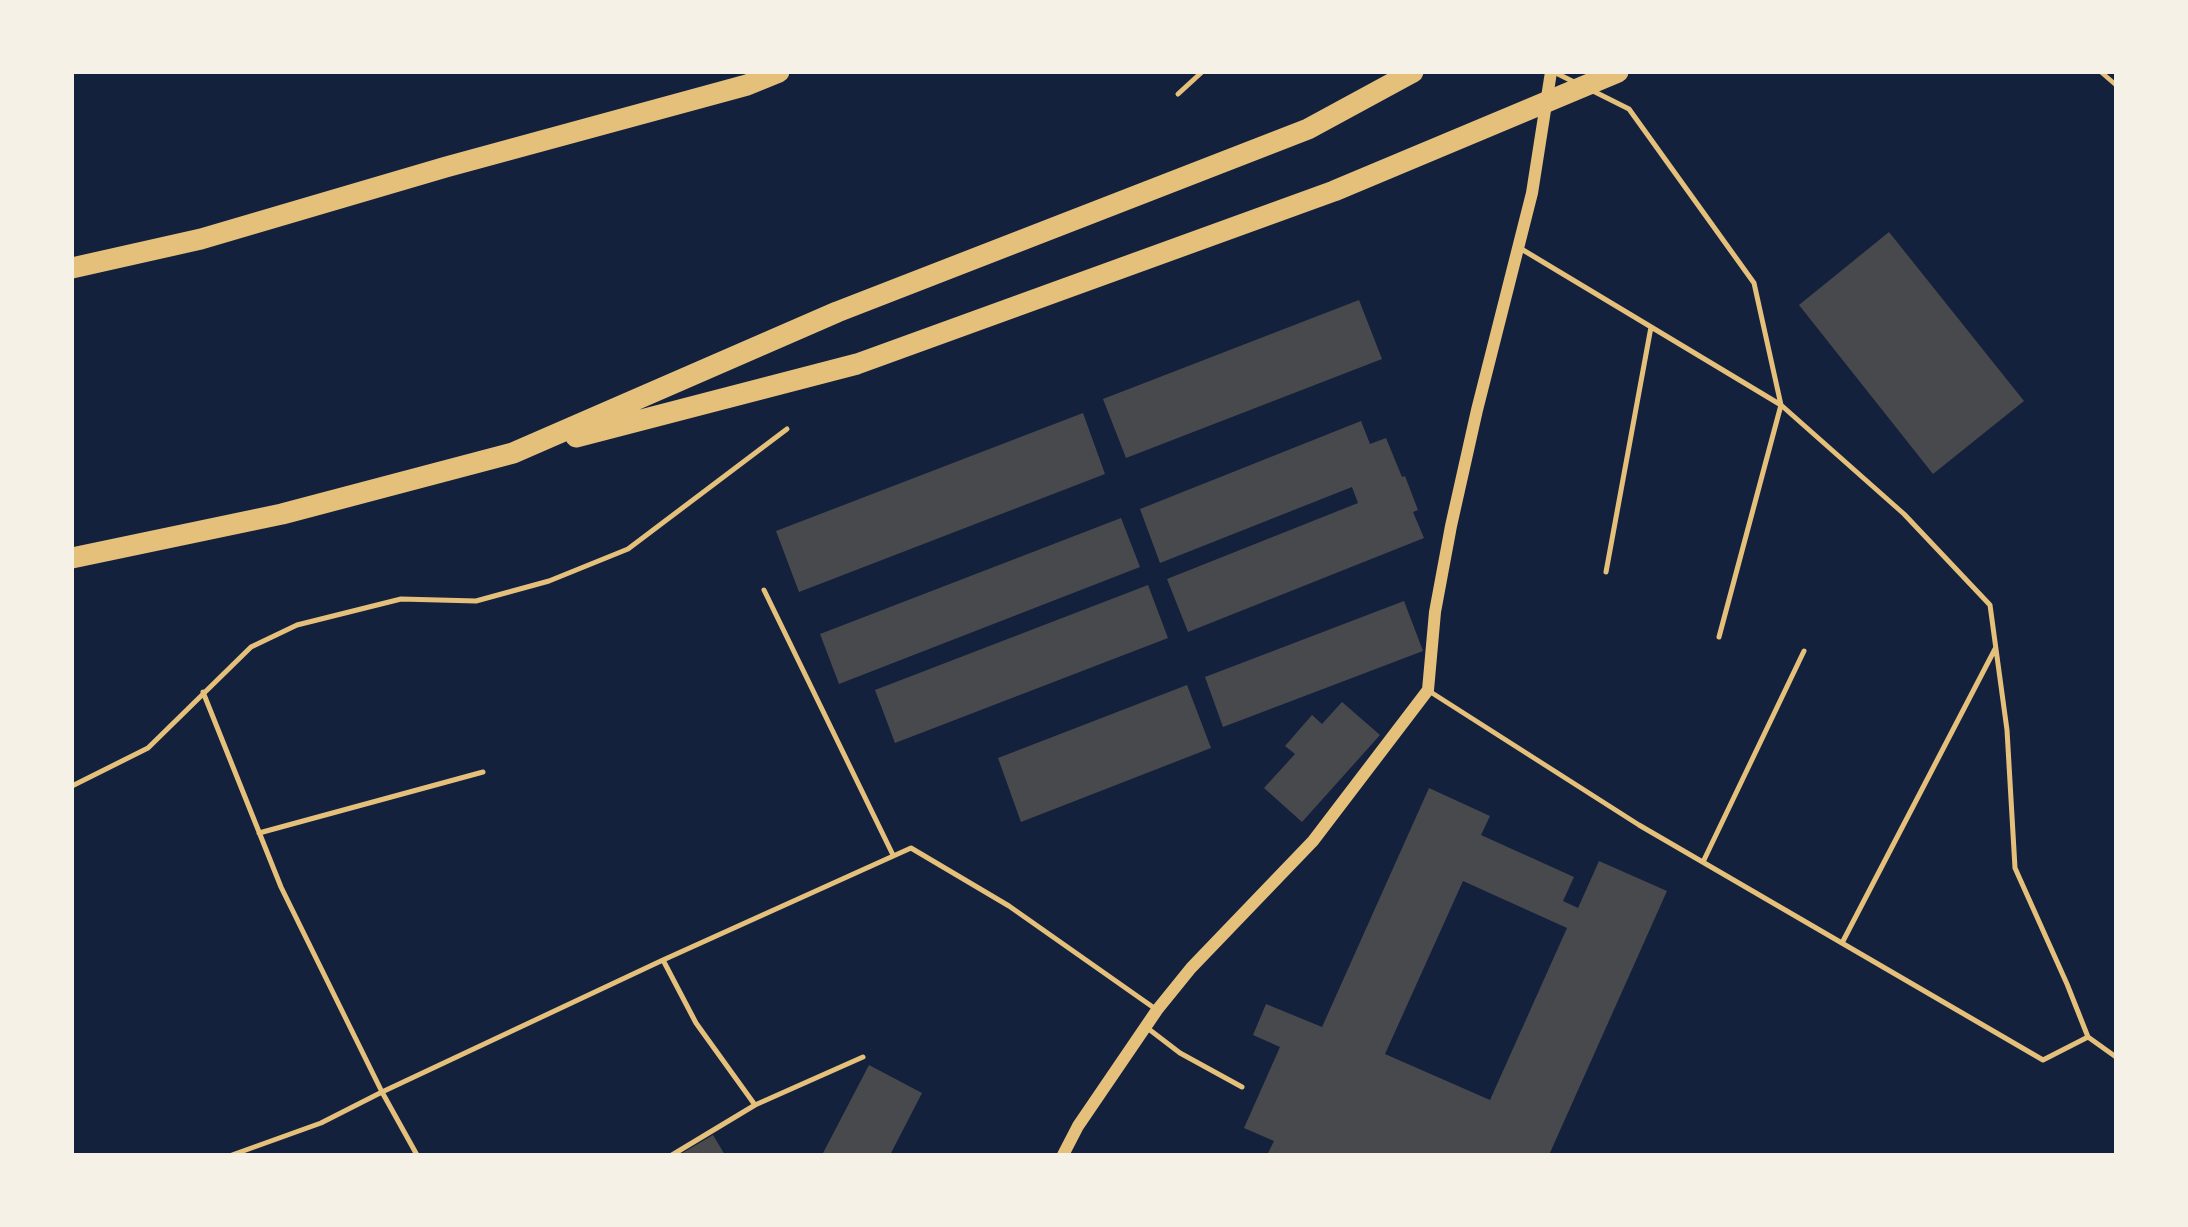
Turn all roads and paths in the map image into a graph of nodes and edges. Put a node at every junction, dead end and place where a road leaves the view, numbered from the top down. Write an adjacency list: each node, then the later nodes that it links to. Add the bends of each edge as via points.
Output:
1 (779, 72): 10 (highway, via 747,85 201,239)
2 (1202, 72): 8 (lane)
3 (1413, 72): 14 (highway, via 1308,129 837,312)
4 (1553, 72): 9 (street); 12 (lane, via 1629,109 1754,283)
5 (1618, 72): 14 (highway, via 1334,191 858,364)
6 (2101, 72): 7 (path)
7 (2116, 85)
8 (1178, 94)
9 (1518, 247): 11 (lane); 21 (street, via 1451,526)
10 (72, 268)
11 (1651, 327): 12 (lane); 16 (lane)
12 (1781, 405): 18 (lane); 19 (lane, via 1904,514 1990,605)
13 (787, 429): 22 (lane, via 628,549 549,581 476,601 401,599 297,625 251,647)
14 (513, 453): 15 (highway, via 282,514)
15 (72, 558)
16 (1606, 572)
17 (764, 590): 26 (lane)
18 (1720, 637)
19 (1996, 649): 28 (lane); 32 (lane, via 2007,730 2015,868)
20 (1804, 651): 27 (lane)
21 (1427, 690): 27 (lane); 30 (street, via 1313,841 1191,968)
22 (203, 692): 24 (lane, via 148,748); 25 (lane)
23 (483, 772): 25 (lane)
24 (72, 786)
25 (260, 833): 36 (lane, via 281,887)
26 (893, 855): 29 (lane); 30 (lane, via 911,848 1009,906)
27 (1703, 862): 28 (lane)
28 (1842, 943): 32 (lane, via 2043,1059)
29 (663, 960): 36 (lane); 37 (lane, via 696,1023)
30 (1157, 1010): 31 (street)
31 (1146, 1027): 35 (lane, via 1180,1053); 41 (street)
32 (2088, 1037): 33 (lane)
33 (2116, 1057)
34 (863, 1058): 37 (lane)
35 (1242, 1087)
36 (382, 1092): 38 (lane, via 321,1124); 39 (lane)
37 (755, 1105): 40 (lane)
38 (232, 1155)
39 (416, 1155)
40 (672, 1155)
41 (1063, 1155)

